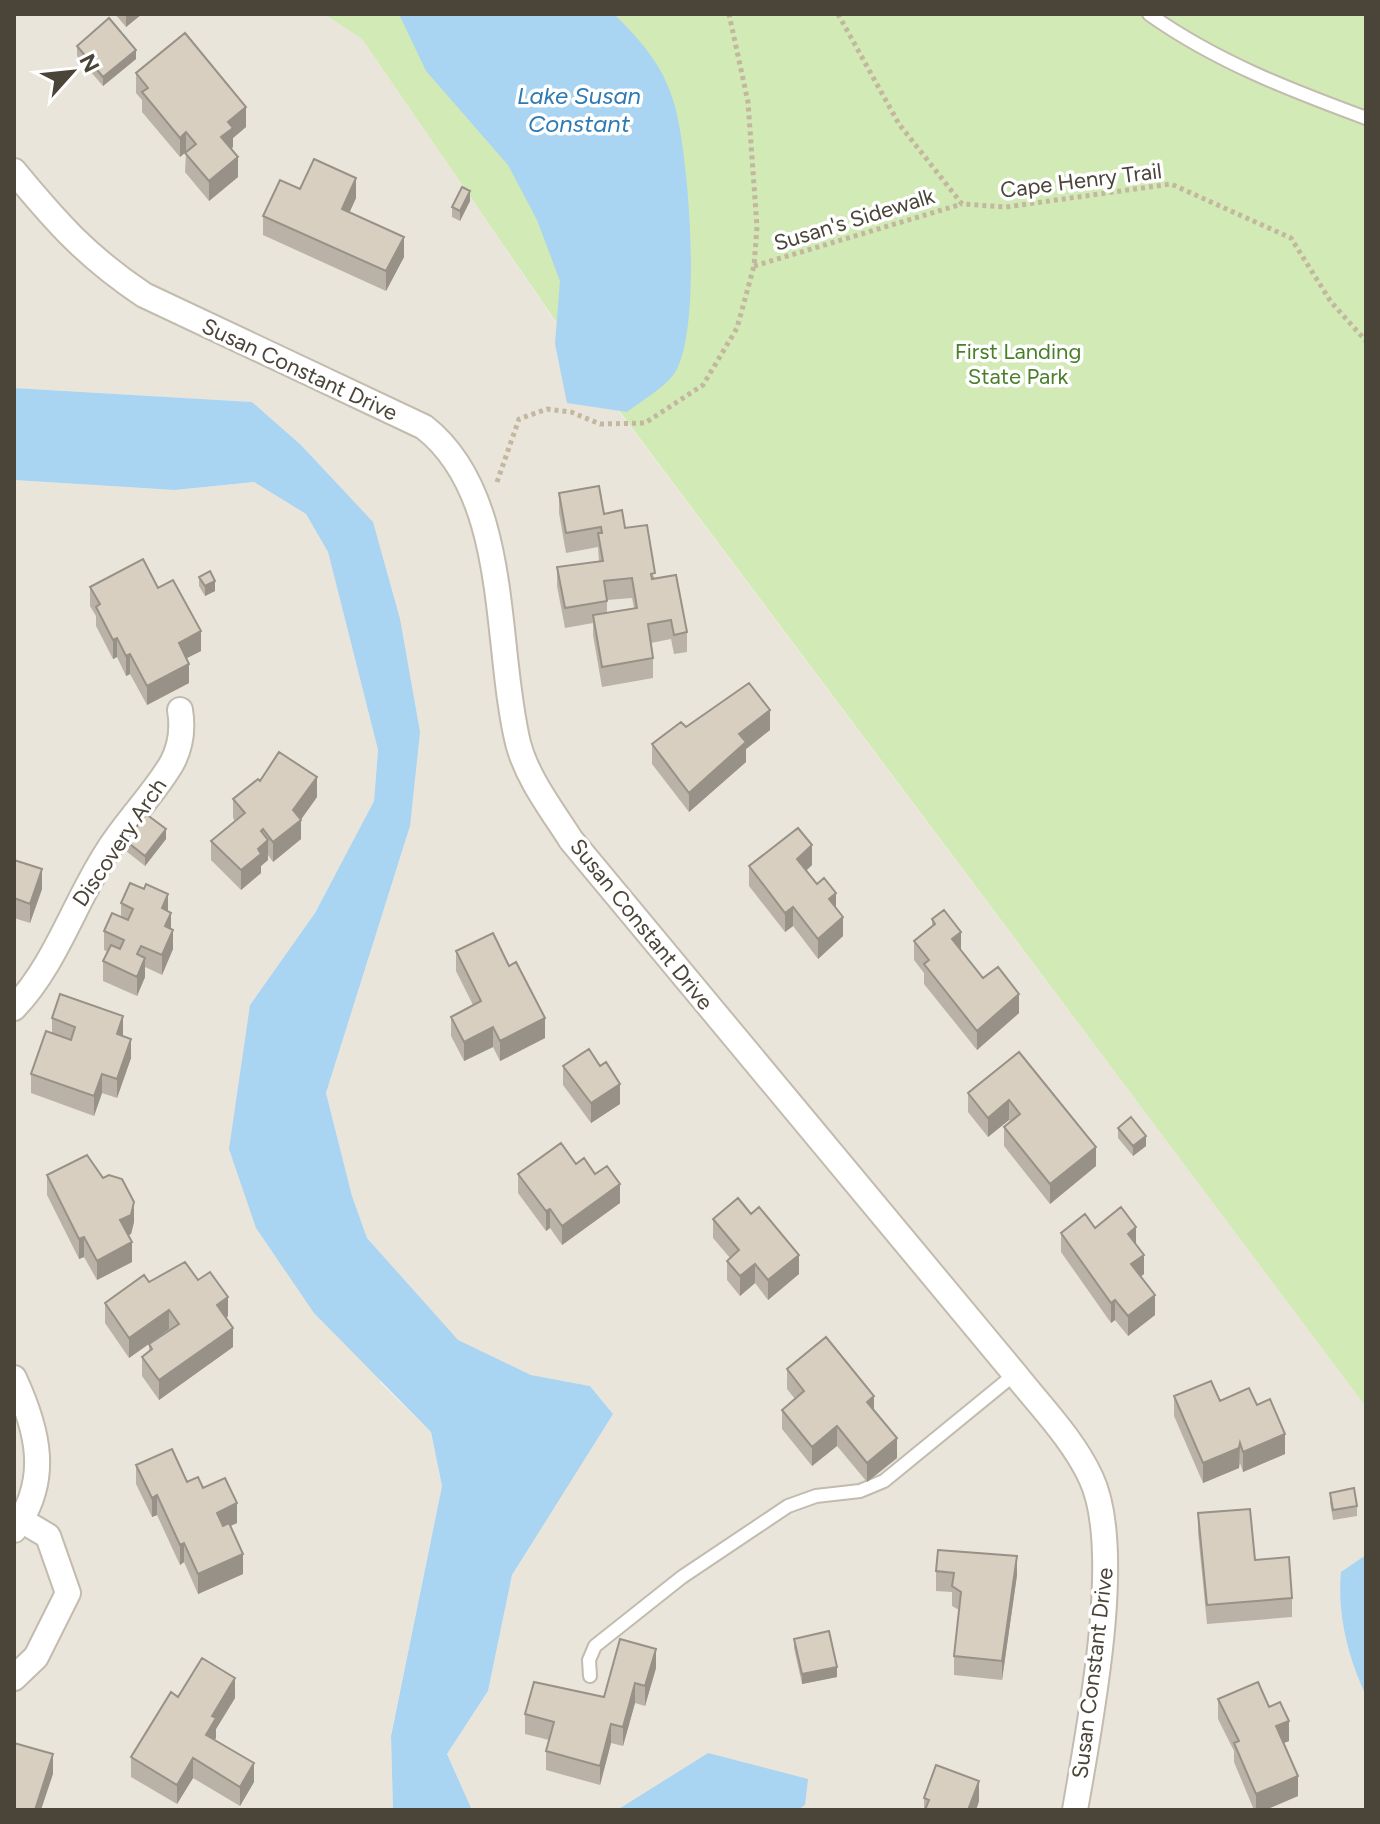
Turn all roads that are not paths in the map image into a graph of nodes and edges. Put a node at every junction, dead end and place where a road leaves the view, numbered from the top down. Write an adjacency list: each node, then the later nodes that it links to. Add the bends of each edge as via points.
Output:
1 (1149, 14): 2 (lane, via 1221,59)
2 (1366, 118)
3 (14, 171): 6 (street, Susan Constant Drive, via 72,240 144,295 424,427 442,441 459,464 484,519 519,745 536,785 571,840)
4 (180, 710): 5 (street, Discovery Arch, via 181,741 172,762 108,850 34,987)
5 (14, 1008)
6 (1015, 1374): 9 (lane, via 884,1481 788,1506 682,1577 595,1646); 11 (street, Susan Constant Drive, via 1078,1453 1102,1506 1107,1542 1102,1622)
7 (14, 1378): 8 (street, via 38,1443 36,1487)
8 (18, 1525): 10 (street, via 48,1536 68,1593 36,1657)
9 (590, 1676)
10 (14, 1678)
11 (1077, 1800): 12 (street)
12 (1095, 1810)

